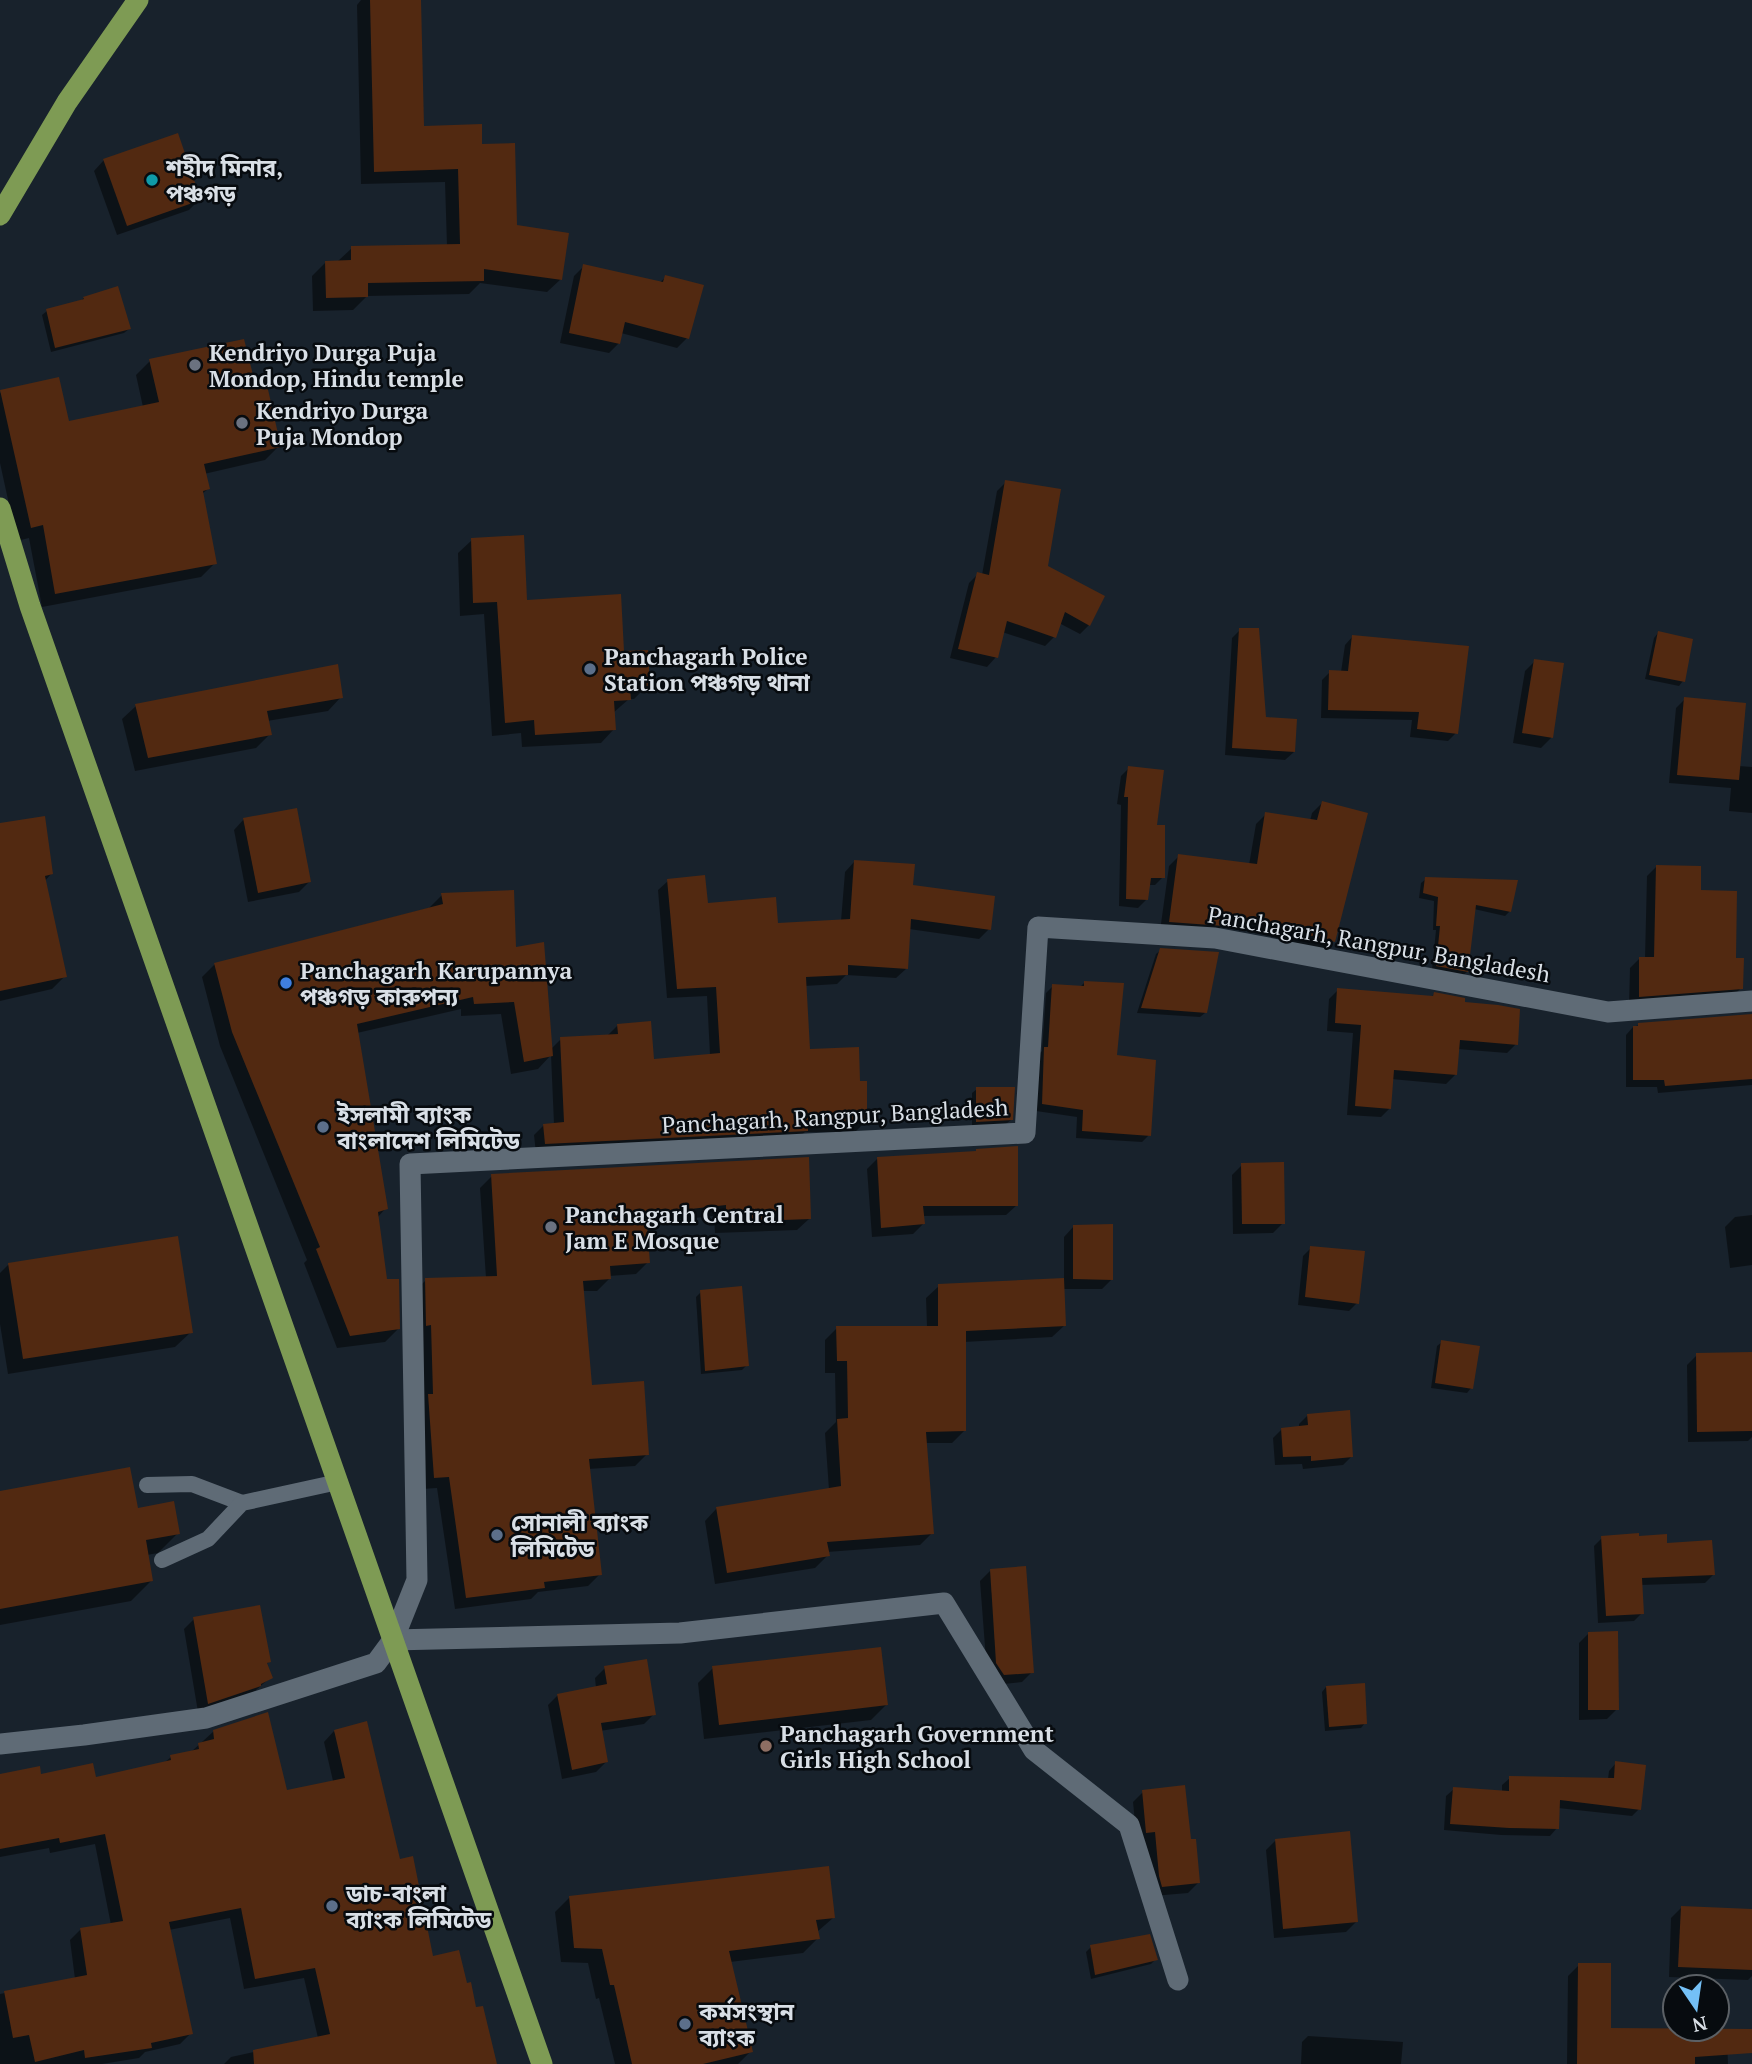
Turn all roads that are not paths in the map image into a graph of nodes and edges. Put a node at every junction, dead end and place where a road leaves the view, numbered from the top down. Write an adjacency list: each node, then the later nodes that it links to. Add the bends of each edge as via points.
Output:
1 (138, 0): 2 (highway, via 67,102)
2 (0, 215)
3 (0, 508): 5 (highway, via 30,606)
4 (1752, 1002): 9 (street, Panchagarh, Rangpur, Bangladesh, via 1608,1012 1215,938 1038,927 1026,1133 410,1164 417,1580)
5 (338, 1482): 7 (lane); 9 (highway)
6 (147, 1485): 7 (lane, via 192,1484)
7 (242, 1503): 8 (lane, via 208,1539)
8 (162, 1560)
9 (393, 1640): 10 (street, Panchagarh, Rangpur, Bangladesh, via 376,1663 206,1718); 11 (street, via 680,1633 944,1603 1034,1750 1129,1825); 12 (highway)
10 (0, 1744)
11 (1178, 1980)
12 (542, 2064)

